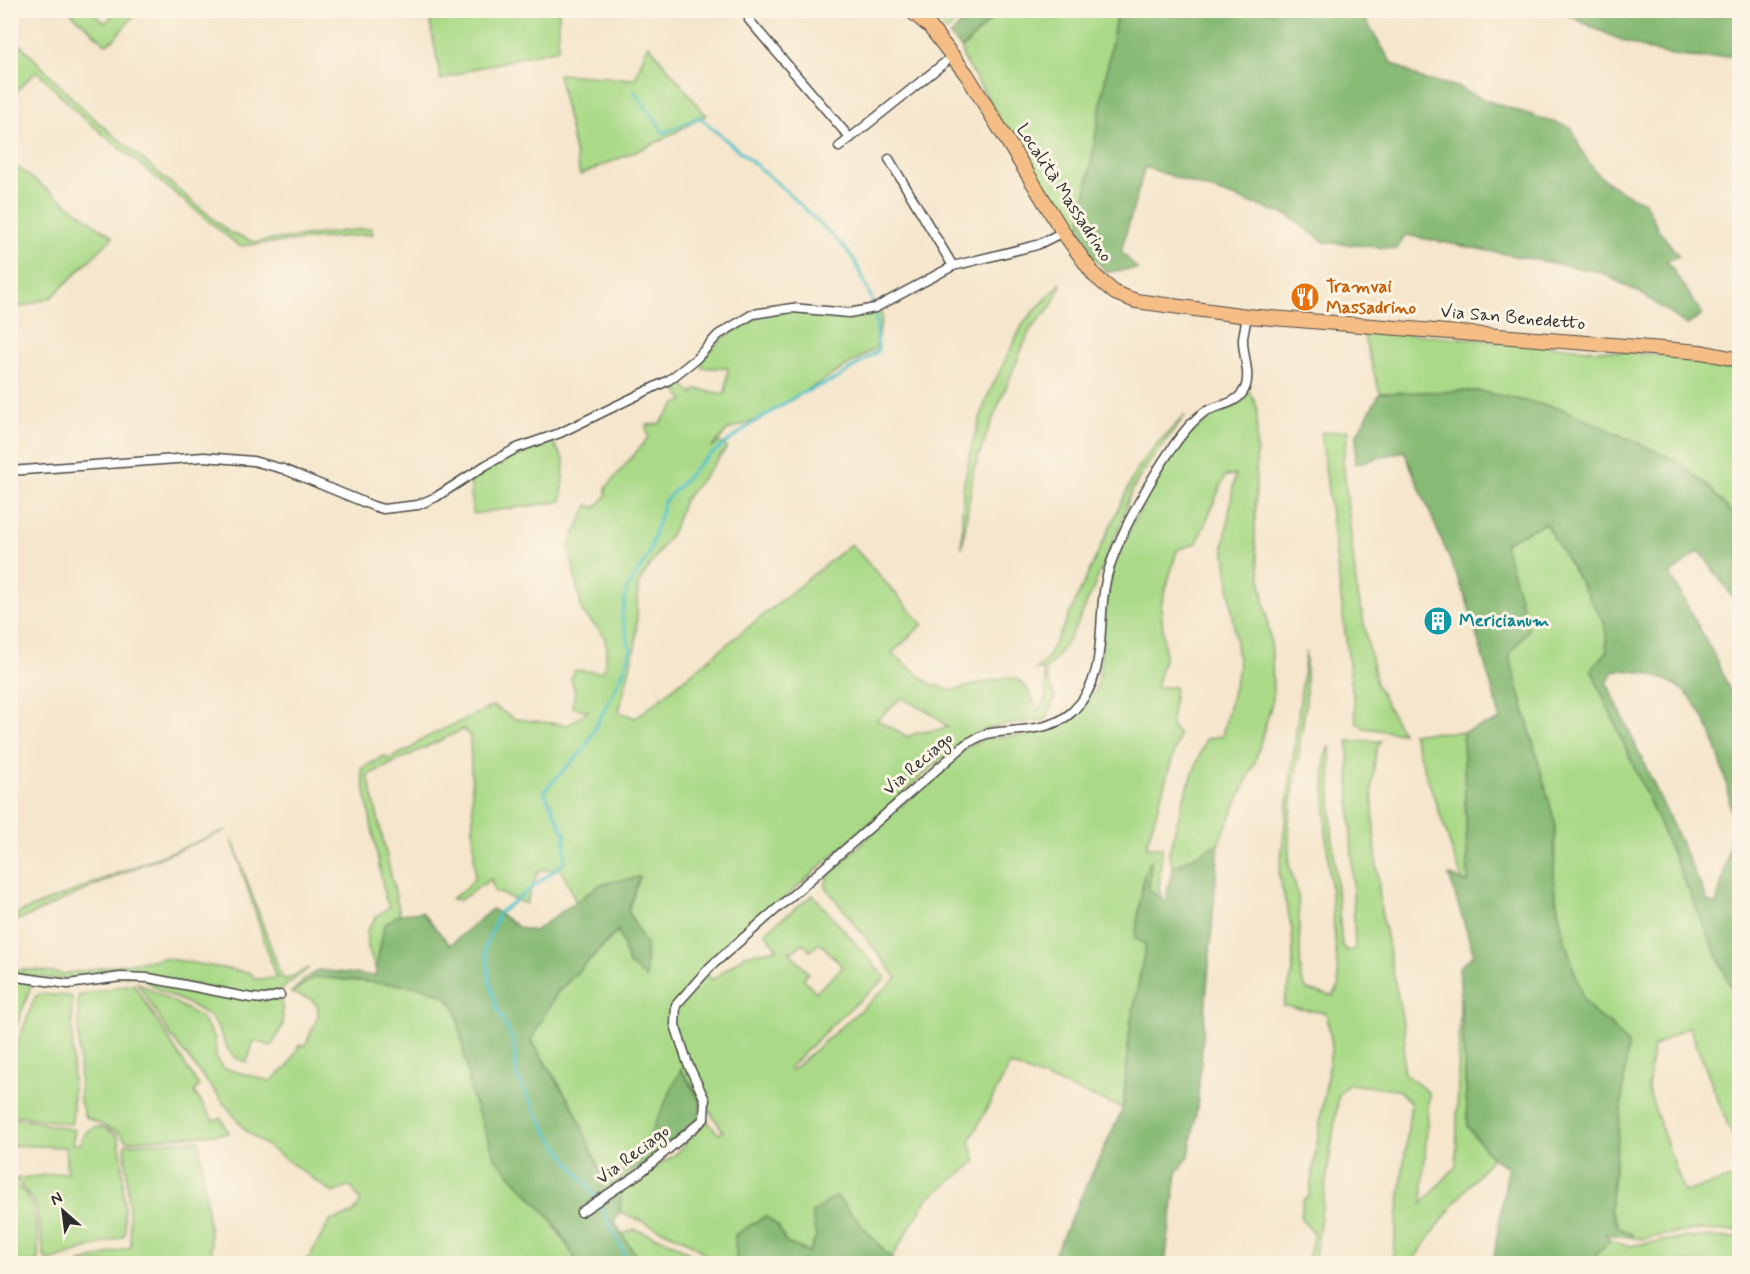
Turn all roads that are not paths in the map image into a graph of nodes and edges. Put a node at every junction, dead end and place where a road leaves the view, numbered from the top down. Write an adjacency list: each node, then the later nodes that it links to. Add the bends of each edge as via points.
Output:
1 (753, 10): 4 (street, via 749,20)
2 (910, 10): 3 (main road, Località Massadrino, via 930,27)
3 (953, 56): 4 (street); 7 (main road, Località Massadrino)
4 (850, 138): 5 (street)
5 (839, 147)
6 (889, 159): 8 (street)
7 (1063, 232): 8 (street, via 1037,245); 9 (main road, Località Massadrino, via 1095,276 1115,293 1136,302)
8 (953, 266): 11 (street, via 884,304 862,311 831,313 792,308 753,314 718,334 669,380 560,433 517,448 418,505 391,509 373,506 283,470 243,460 204,457)
9 (1247, 318): 10 (main road, Via San Benedetto, via 1701,352); 14 (street, Via Reciago, via 1243,339 1247,378 1242,392 1230,402 1204,412 1178,440 1144,494 1109,569 1100,618 1098,673 1090,690 1073,712 1060,720 1028,730 988,733 966,744 711,967 676,1005 675,1025 705,1100 704,1119 684,1139)
10 (1740, 360)
11 (10, 471)
12 (10, 976): 13 (street, via 68,984 121,977 149,978 250,998)
13 (279, 995)
14 (581, 1212)

